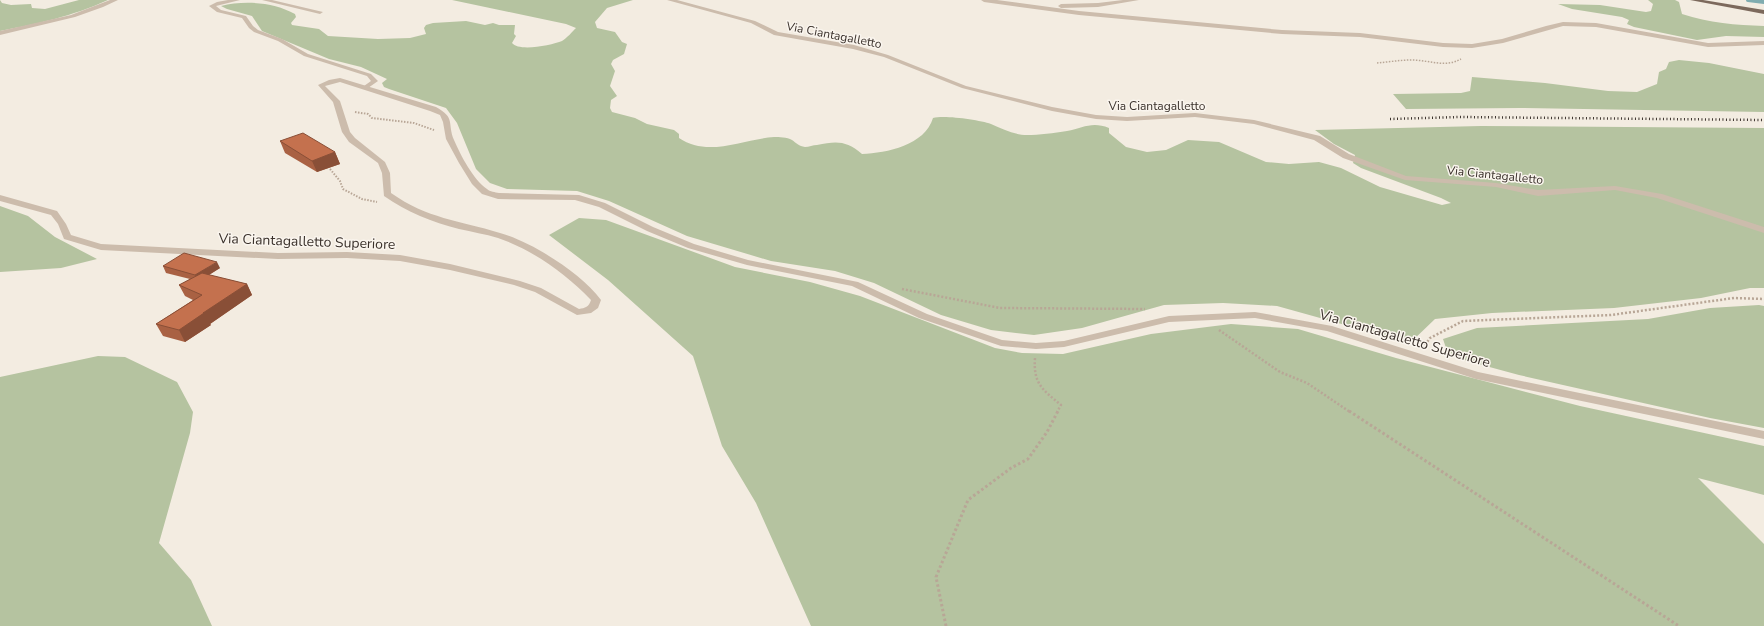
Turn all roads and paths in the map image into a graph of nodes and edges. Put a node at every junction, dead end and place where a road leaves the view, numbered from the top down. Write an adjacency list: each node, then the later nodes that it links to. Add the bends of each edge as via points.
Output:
1 (115, 0): 11 (street, via 64,20)
2 (237, 0): 13 (lane, via 212,6 219,11 244,17 256,31 280,40 306,55 369,75 375,81)
3 (265, 0): 9 (lane)
4 (670, 0): 19 (street, Via Ciantagalletto, via 753,22 776,34 854,47 886,56 964,87 1052,109 1096,117 1127,119 1194,115 1254,122 1317,138 1346,156 1405,178 1496,184 1538,193 1615,188 1659,196)
5 (984, 0): 8 (street)
6 (1136, 0): 8 (street, via 1098,5)
7 (1693, 0): 10 (main road)
8 (1035, 6): 12 (street, via 1078,14 1282,32 1360,35 1443,45 1472,46 1503,41 1563,24 1596,25 1708,45)
9 (320, 12)
10 (1764, 12)
11 (0, 33)
12 (1764, 43)
13 (366, 87): 14 (street, Via Ciantagalletto Superiore, via 340,80 321,85 336,101); 15 (street, Via Ciantagalletto Superiore, via 443,114)
14 (338, 109): 15 (path, via 368,114 372,118 414,123 431,130); 18 (street, Via Ciantagalletto Superiore, via 346,132 352,140 381,162 386,173 387,194)
15 (448, 129): 24 (street, Via Ciantagalletto Superiore, via 462,163 485,192 498,196 576,197 602,204 650,229 691,246 748,262 855,284 923,316 1001,343)
16 (330, 169): 18 (path, via 343,189 362,199)
17 (0, 198): 18 (street, Via Ciantagalletto Superiore, via 54,213 67,237 102,247 278,256 347,255 400,258 517,283 538,290 577,312 587,311 594,306 596,300 575,281 549,261 510,239 457,226)
18 (403, 206)
19 (1764, 230)
20 (897, 288): 22 (path, via 1000,308)
21 (1764, 299): 25 (path, via 1734,298 1611,315 1463,321 1430,338)
22 (1152, 309)
23 (1200, 317): 24 (street, Via Ciantagalletto Superiore, via 1169,319 1064,344); 25 (street, Via Ciantagalletto Superiore, via 1254,315 1328,328); 28 (path, via 1280,372 1307,383)
24 (1036, 346): 27 (path, via 1034,376 1037,383 1061,405 1047,432 1028,459 968,500 936,577)
25 (1417, 355): 26 (street, Via Ciantagalletto Superiore, via 1476,375)
26 (1764, 435)
27 (946, 626)
28 (1679, 626)

